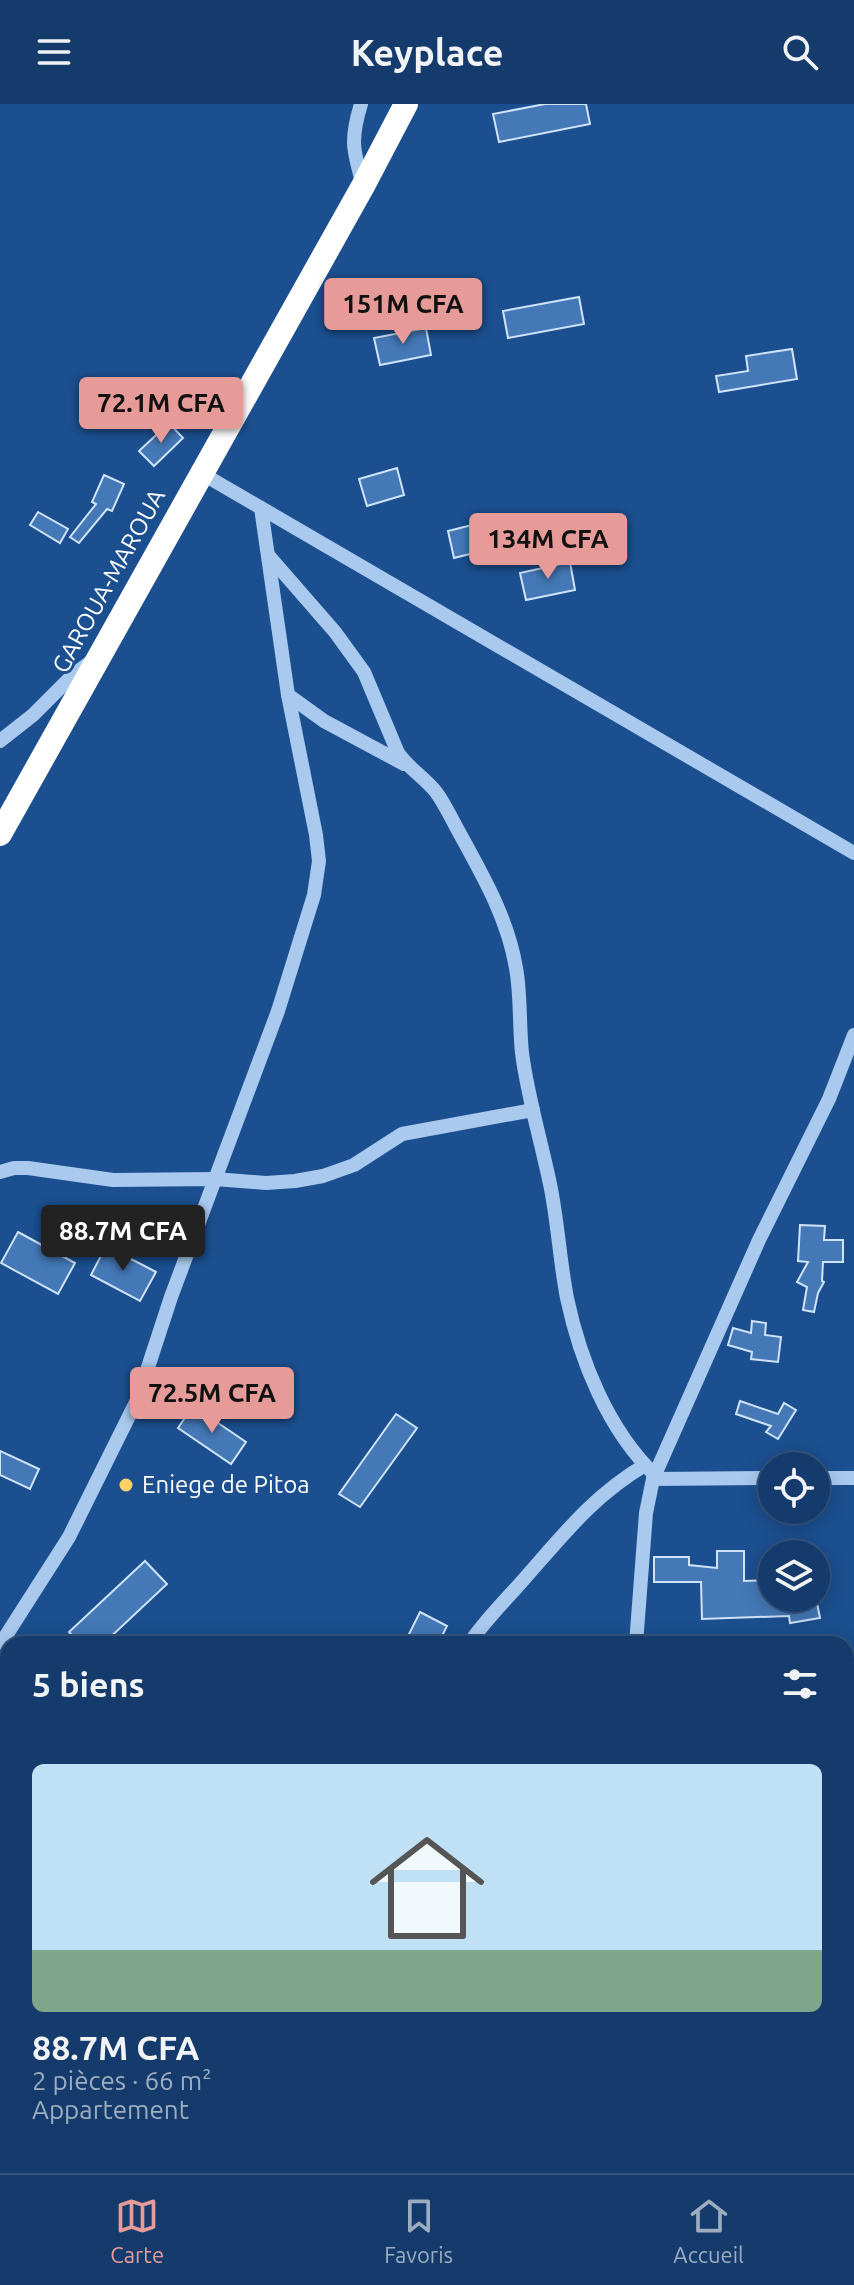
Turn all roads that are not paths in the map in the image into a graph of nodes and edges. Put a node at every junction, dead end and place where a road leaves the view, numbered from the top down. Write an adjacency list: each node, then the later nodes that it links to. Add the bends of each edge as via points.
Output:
1 (361, 104): 3 (street, via 352,145)
2 (406, 104): 3 (highway, GAROUA-MAROUA)
3 (363, 186): 4 (highway, GAROUA-MAROUA)
4 (201, 473): 5 (street); 7 (highway, GAROUA-MAROUA)
5 (261, 508): 6 (street); 12 (street)
6 (268, 555): 8 (street); 10 (street, via 364,672)
7 (99, 656): 9 (street); 11 (highway, GAROUA-MAROUA)
8 (288, 695): 10 (street); 16 (street, via 316,835 317,877 278,1011)
9 (0, 741)
10 (406, 765): 14 (street, via 438,795 500,912 516,967)
11 (0, 834)
12 (854, 853)
13 (854, 1035): 17 (street, via 829,1099)
14 (533, 1110): 16 (street, via 402,1134 354,1165 323,1176 266,1183); 17 (street, via 576,1330 610,1417)
15 (0, 1172): 16 (street, via 28,1168 113,1180)
16 (215, 1179): 21 (street, via 138,1398 69,1537)
17 (651, 1473): 18 (street); 22 (street, via 618,1481 601,1495); 23 (street)
18 (758, 1477)
19 (830, 1478): 20 (street)
20 (854, 1478)
21 (6, 1636)
22 (476, 1636)
23 (637, 1636)

